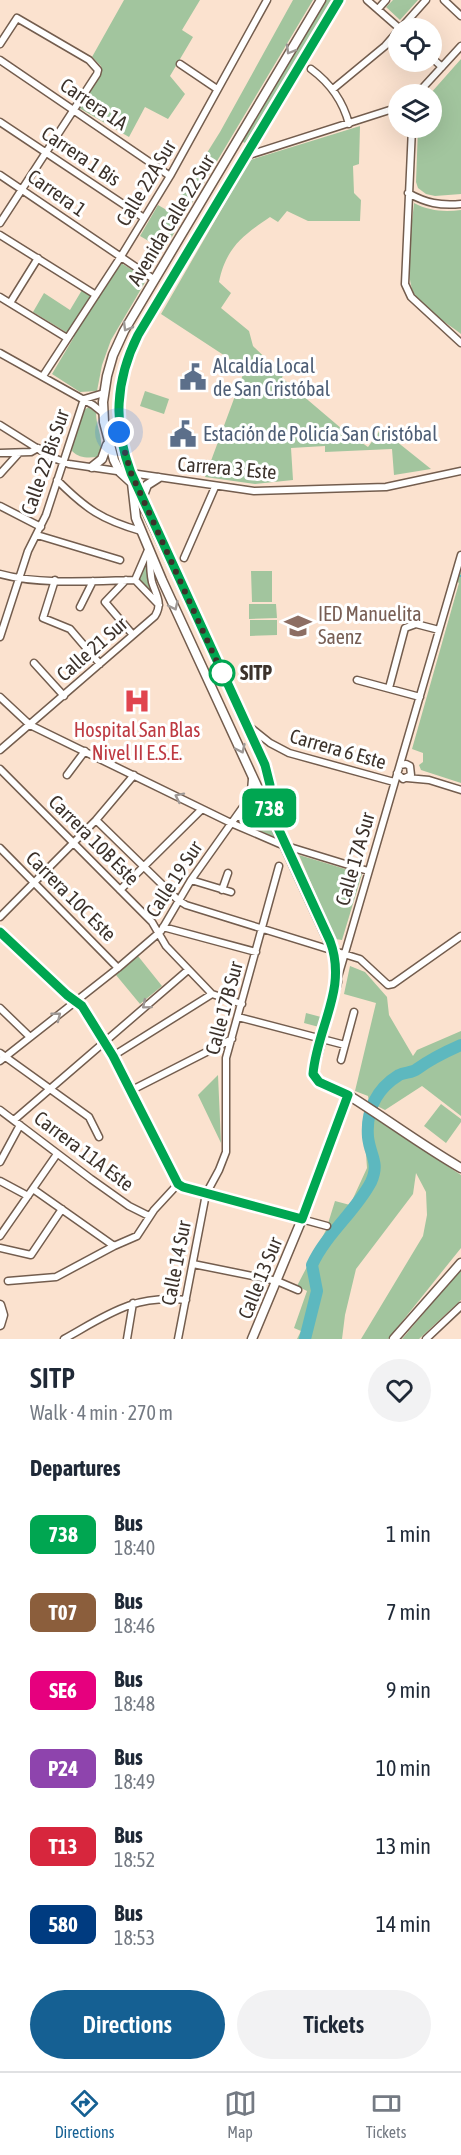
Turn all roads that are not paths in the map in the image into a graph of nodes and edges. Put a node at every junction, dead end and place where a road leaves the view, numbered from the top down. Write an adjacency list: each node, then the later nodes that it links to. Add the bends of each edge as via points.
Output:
1 (267, 0): 22 (street, Calle 22A Sur)
2 (321, 0): 40 (main road, Avenida Calle 22 Sur, one-way to 40)
3 (339, 0): 29 (main road, Avenida Calle 22 Sur)
4 (367, 0): 8 (street)
5 (386, 0): 8 (street)
6 (426, 0): 11 (street)
7 (444, 0): 9 (street)
8 (378, 9): 10 (street)
9 (461, 16)
10 (388, 18)
11 (410, 18)
12 (388, 43): 21 (street)
13 (0, 44): 23 (street, via 17,18 89,60 97,74)
14 (461, 46): 17 (street)
15 (0, 60): 23 (street, Carrera 1A)
16 (180, 64): 22 (street)
17 (442, 67)
18 (311, 69): 21 (street)
19 (437, 72): 20 (street)
20 (426, 84)
21 (333, 89): 26 (street)
22 (217, 90): 31 (street, Calle 22A Sur)
23 (74, 110): 28 (street); 31 (street, Carrera 1A)
24 (388, 111): 26 (street)
25 (0, 122): 28 (street, Carrera 1 Bis)
26 (350, 124): 29 (street)
27 (411, 138): 33 (street)
28 (46, 152): 32 (street); 35 (street, Carrera 1 Bis)
29 (246, 156): 60 (main road, Avenida Calle 22 Sur, via 127,359 118,414)
30 (0, 174): 32 (street, Carrera 1)
31 (170, 176): 35 (street, Calle 22A Sur)
32 (22, 188): 36 (street); 39 (street, Carrera 1)
33 (408, 193): 34 (street, via 436,205); 45 (street, via 406,289)
34 (461, 204)
35 (144, 218): 39 (street, Calle 22A Sur)
36 (0, 223)
37 (0, 235): 38 (street)
38 (38, 258): 41 (street); 43 (street)
39 (120, 258): 40 (street, Carrera 1); 41 (street, Calle 22A Sur)
40 (154, 280): 48 (main road, Avenida Calle 22 Sur, one-way to 48, via 119,341)
41 (96, 295): 44 (street, Calle 22A Sur)
42 (0, 297): 43 (street)
43 (10, 303): 44 (street)
44 (68, 338): 47 (street, Calle 22A Sur)
45 (461, 343)
46 (0, 353): 47 (street)
47 (43, 376): 49 (street)
48 (104, 393): 49 (street); 50 (main road, Avenida Calle 22 Sur)
49 (84, 399): 50 (street); 56 (street, Calle 22 Bis Sur)
50 (103, 413): 52 (main road, Avenida Calle 22 Sur)
51 (0, 425): 53 (street, Carrera 3 Este)
52 (108, 441): 57 (main road, via 105,454); 59 (main road, Avenida Calle 22 Sur)
53 (38, 448): 55 (street); 56 (street, Carrera 3 Este)
54 (0, 453): 55 (street)
55 (19, 453): 61 (street)
56 (63, 462): 57 (street, Carrera 3 Este); 63 (street, Calle 22 Bis Sur)
57 (92, 467): 59 (street, Carrera 3 Este)
58 (461, 471): 64 (street, Carrera 3 Este, via 376,488 254,491)
59 (120, 472): 60 (street, Carrera 3 Este); 68 (main road, Avenida Calle 22 Sur, via 133,486 134,510)
60 (131, 473): 62 (street, Carrera 3 Este); 65 (main road, Avenida Calle 22 Sur)
61 (0, 474)
62 (158, 478): 64 (street, Carrera 3 Este); 65 (main road, via 147,485)
63 (57, 480): 67 (street, Calle 22 Bis Sur); 68 (street, via 84,506 115,524)
64 (215, 487): 72 (street)
65 (142, 498): 92 (main road, Avenida Calle 22 Sur)
66 (0, 506): 67 (street)
67 (41, 527): 69 (street, Calle 22 Bis Sur)
68 (141, 531): 70 (main road, Avenida Calle 22 Sur)
69 (37, 535): 73 (street); 75 (street, Calle 22 Bis Sur)
70 (150, 551): 78 (street); 80 (street); 100 (main road, Avenida Calle 22 Sur, one-way to 100)
71 (461, 555): 82 (street)
72 (184, 558)
73 (120, 560)
74 (0, 574): 75 (street)
75 (19, 578): 76 (street); 84 (street, Calle 22 Bis Sur)
76 (55, 580): 79 (street); 86 (street, via 43,618 70,629)
77 (126, 580): 78 (street); 79 (street); 83 (street, via 105,602)
78 (135, 580): 80 (street)
79 (93, 581): 81 (street)
80 (159, 605): 83 (street, Calle 21 Sur, via 155,616)
81 (80, 607)
82 (439, 630): 88 (street, via 416,624 405,628); 91 (street)
83 (133, 635): 86 (street, Calle 21 Sur)
84 (0, 637)
85 (34, 663): 89 (street)
86 (100, 664): 89 (street, Calle 21 Sur)
87 (357, 680): 88 (street)
88 (388, 688): 91 (street)
89 (64, 696): 93 (street, Calle 21 Sur)
90 (0, 697): 93 (street)
91 (420, 697): 94 (street)
92 (245, 723): 106 (street, Carrera 6 Este, via 289,753); 109 (main road, Avenida Calle 22 Sur, via 268,771)
93 (30, 725): 95 (street, Calle 21 Sur); 96 (street)
94 (405, 748): 97 (street); 98 (street)
95 (0, 750)
96 (85, 751): 102 (street); 103 (street)
97 (400, 765): 98 (street); 101 (street, Calle 17A Sur)
98 (410, 767): 104 (street, Calle 17A Sur); 105 (street, Carrera 6 Este)
99 (0, 769): 113 (street, Carrera 10B Este)
100 (252, 772): 109 (main road, Avenida Calle 22 Sur); 112 (street, Calle 19 Sur, via 249,799)
101 (397, 773): 104 (street); 106 (street, Calle 17A Sur)
102 (67, 775)
103 (134, 775): 110 (street, one-way to 103); 111 (street)
104 (405, 778): 105 (street, Carrera 6 Este); 108 (street, Calle 17A Sur)
105 (429, 780): 107 (street, Carrera 6 Este)
106 (394, 782): 108 (street, Calle 17A Sur)
107 (461, 790)
108 (391, 795): 118 (street, Calle 17A Sur)
109 (267, 804): 112 (street, Calle 19 Sur); 114 (main road, Avenida Calle 22 Sur)
110 (202, 808): 112 (street); 116 (street)
111 (96, 819): 113 (street); 116 (street)
112 (231, 823): 114 (street); 120 (street, Calle 19 Sur)
113 (73, 843): 121 (street); 122 (street, Carrera 10B Este)
114 (286, 846): 118 (street); 132 (main road, Avenida Calle 22 Sur)
115 (0, 848): 121 (street, Carrera 10C Este)
116 (143, 865): 122 (street); 125 (street)
117 (279, 866): 128 (street, Calle 17B Sur)
118 (368, 871): 134 (street, Calle 17A Sur)
119 (228, 873): 123 (street)
120 (191, 880): 123 (street); 125 (street, Calle 19 Sur)
121 (34, 883): 126 (street); 135 (street, Carrera 10C Este)
122 (120, 890): 130 (street, Carrera 10B Este)
123 (222, 890): 124 (street)
124 (231, 892)
125 (178, 900): 127 (street, Calle 19 Sur); 128 (street)
126 (0, 917)
127 (163, 927): 130 (street, Calle 19 Sur); 133 (street)
128 (262, 929): 132 (street); 133 (street, Calle 17B Sur)
129 (0, 932): 139 (street)
130 (158, 933): 135 (street, Calle 19 Sur); 136 (street, Carrera 10B Este)
131 (461, 936): 134 (street, via 393,984 387,984 366,962)
132 (333, 951): 134 (street); 137 (main road, Avenida Calle 22 Sur)
133 (256, 952): 140 (street, Calle 17B Sur)
134 (345, 954): 137 (street, Calle 17A Sur)
135 (118, 968): 139 (street, Calle 19 Sur)
136 (188, 969): 138 (street, Carrera 10B Este); 147 (street, one-way to 147)
137 (337, 982): 146 (main road, Calle 17A Sur)
138 (212, 994): 140 (street, Carrera 10B Este); 149 (street)
139 (76, 1001): 144 (street, Calle 19 Sur, one-way to 139); 147 (street)
140 (242, 1004): 143 (street, Calle 17B Sur)
141 (0, 1008): 144 (street)
142 (354, 1012): 148 (street)
143 (238, 1017): 145 (street, Calle 17B Sur); 146 (street)
144 (30, 1037): 150 (street, Calle 19 Sur)
145 (232, 1039): 153 (street); 165 (street, Calle 17B Sur, via 225,1068 226,1152)
146 (322, 1039): 148 (street); 154 (main road, Calle 17A Sur, via 314,1077)
147 (104, 1041): 149 (street); 152 (street)
148 (345, 1045): 151 (street)
149 (113, 1056): 153 (street)
150 (2, 1057): 152 (street)
151 (341, 1060)
152 (49, 1088): 156 (street); 158 (street, via 89,1117)
153 (130, 1091): 163 (street)
154 (348, 1095): 161 (main road); 169 (main road, Calle 13 Sur)
155 (0, 1110): 156 (street, Carrera 11A Este)
156 (14, 1120): 157 (street, Carrera 11A Este)
157 (21, 1125): 159 (street, Carrera 11A Este); 160 (street)
158 (99, 1137)
159 (57, 1154): 164 (street); 168 (street, Carrera 11A Este)
160 (0, 1162)
161 (459, 1166)
162 (0, 1181): 166 (street)
163 (178, 1184): 165 (street); 168 (street)
164 (33, 1189): 166 (street); 167 (street)
165 (206, 1194): 169 (street); 175 (street, Calle 14 Sur)
166 (28, 1196): 171 (street)
167 (62, 1209): 172 (street); 173 (street, via 31,1255)
168 (149, 1216): 172 (street, via 137,1236)
169 (302, 1219): 170 (street); 177 (main road, Calle 13 Sur)
170 (327, 1226)
171 (0, 1236)
172 (114, 1246): 176 (street, via 56,1277)
173 (0, 1248)
174 (461, 1263): 188 (main road)
175 (193, 1264): 177 (street); 179 (street, Calle 14 Sur)
176 (8, 1281)
177 (277, 1281): 178 (street); 187 (main road, Calle 13 Sur)
178 (298, 1290)
179 (186, 1300): 180 (street); 186 (street, Calle 14 Sur)
180 (133, 1303): 184 (street); 185 (street)
181 (0, 1305): 183 (main road)
182 (461, 1306): 189 (street)
183 (0, 1325)
184 (64, 1339)
185 (127, 1339)
186 (178, 1339)
187 (252, 1339)
188 (394, 1339)
189 (426, 1339)

